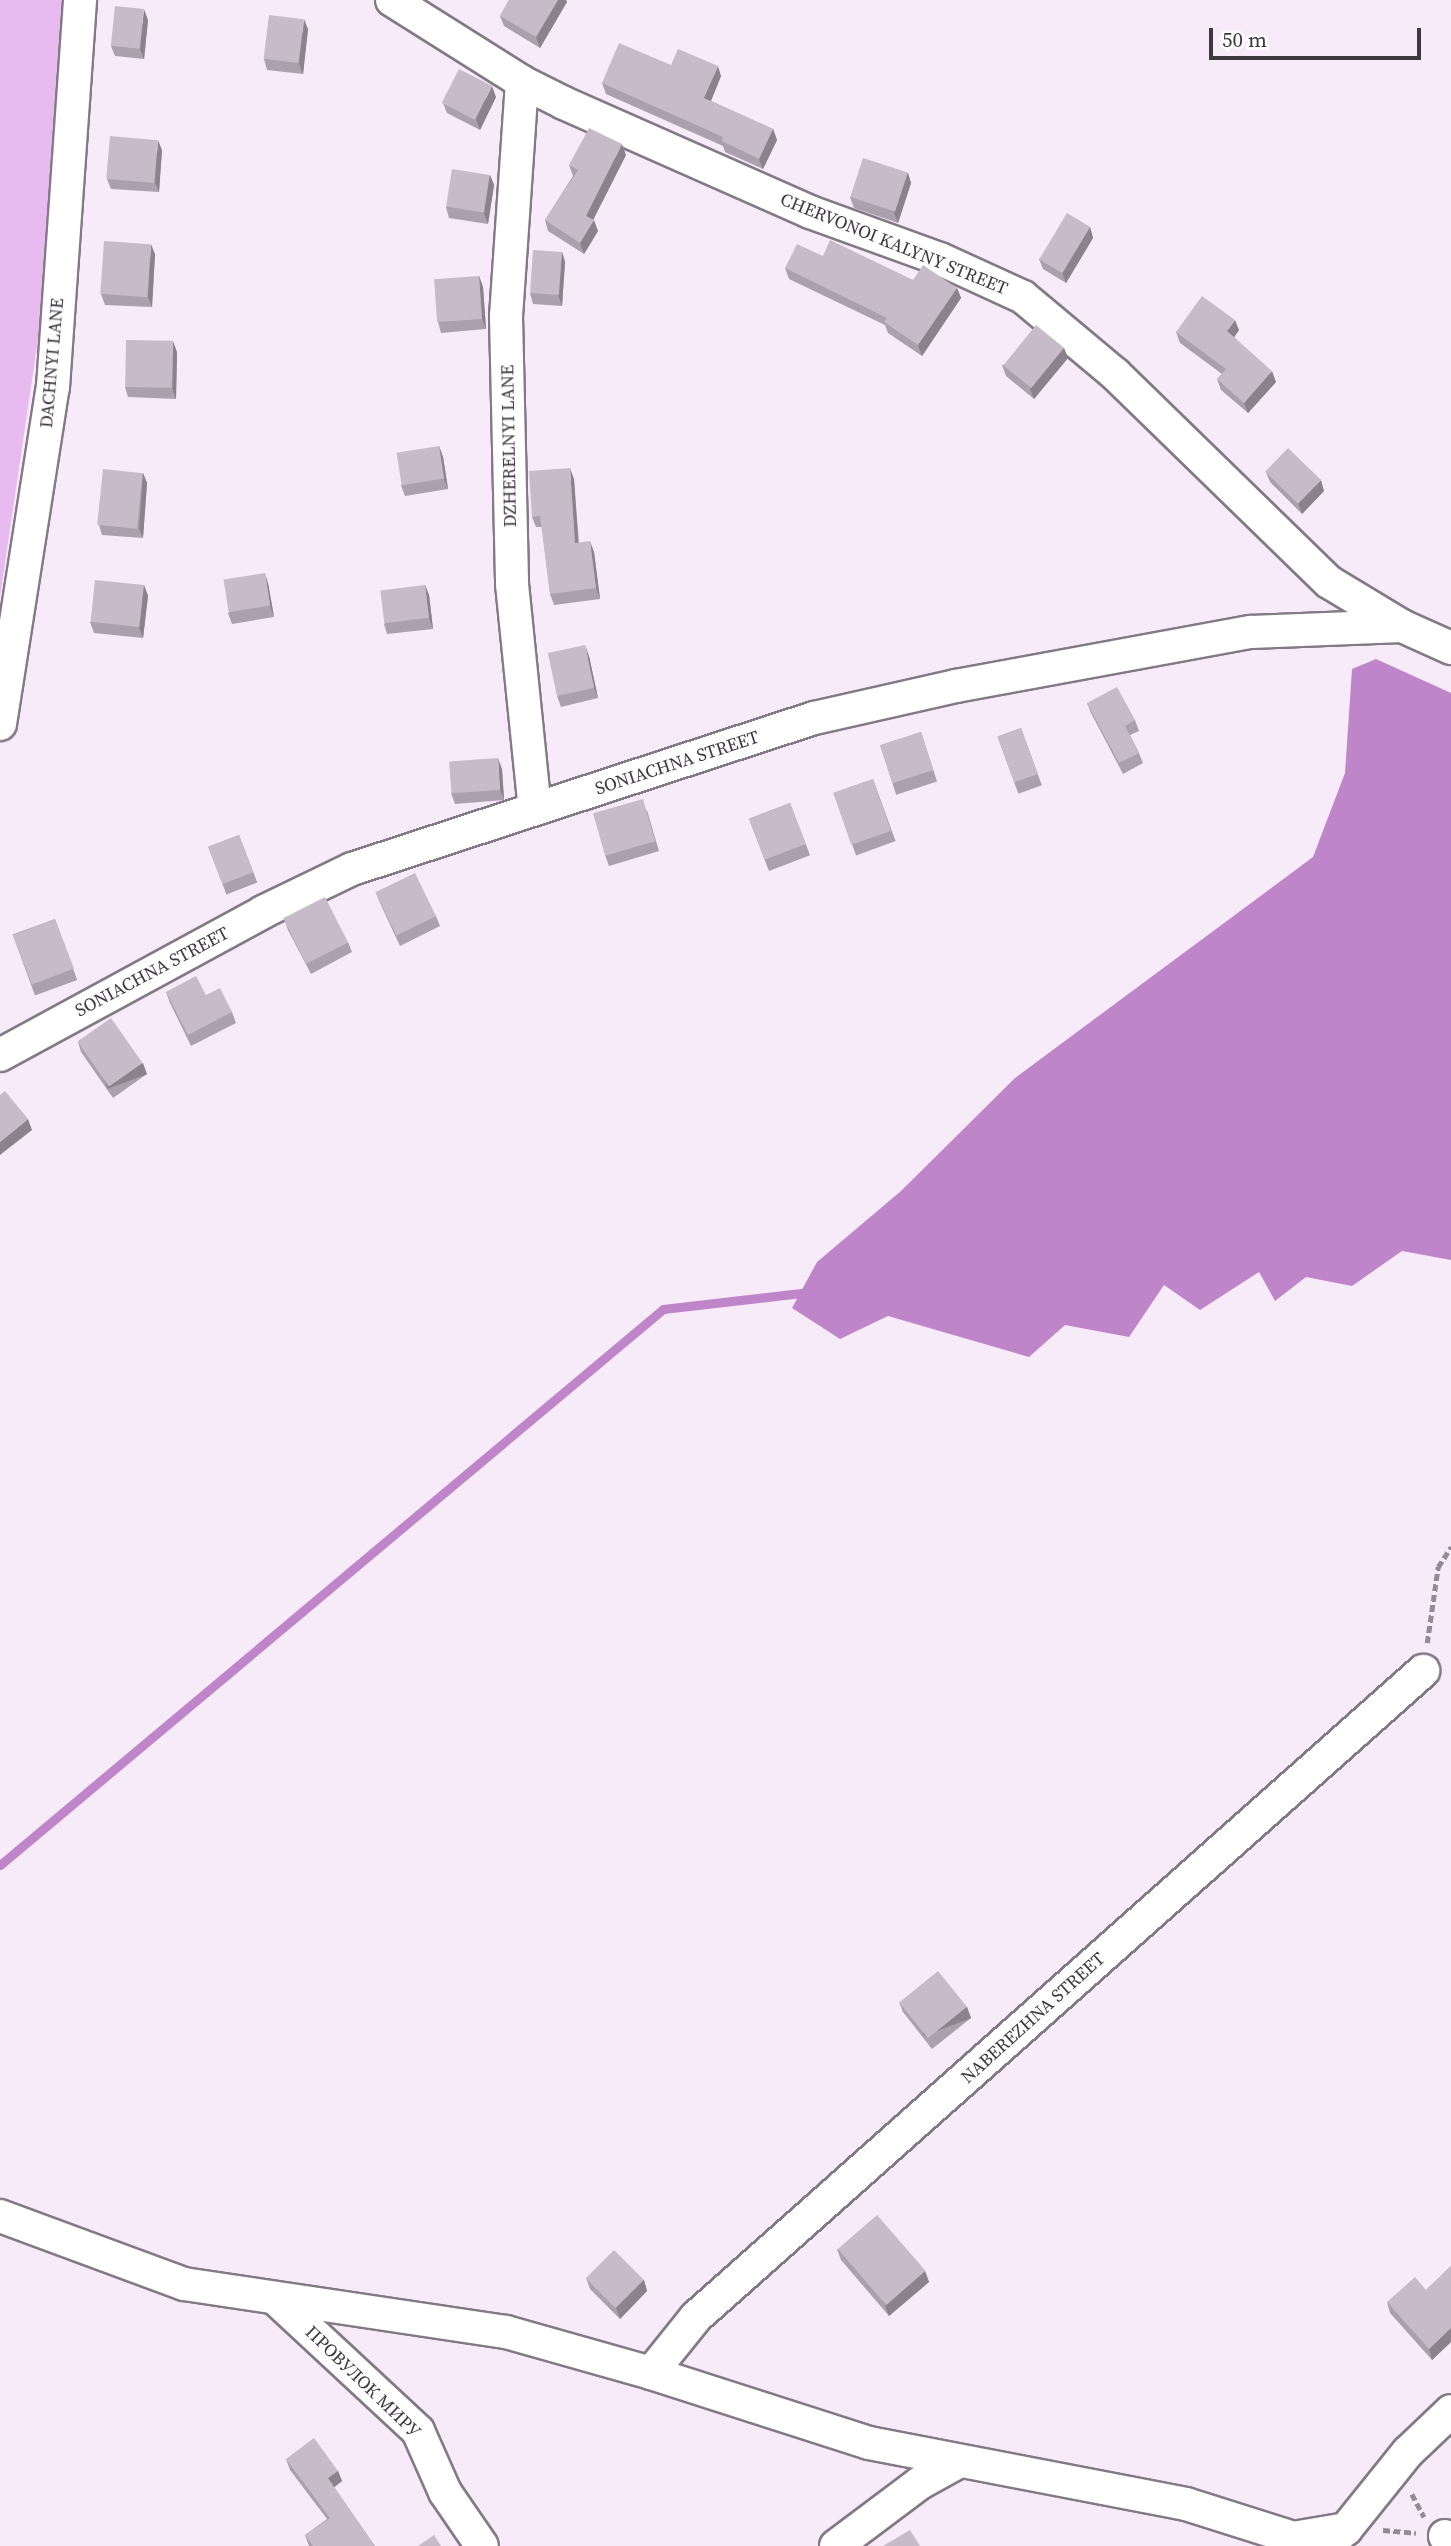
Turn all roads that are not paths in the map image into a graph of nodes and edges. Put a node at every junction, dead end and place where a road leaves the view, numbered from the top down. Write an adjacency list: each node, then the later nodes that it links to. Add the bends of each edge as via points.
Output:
1 (80, 0): 6 (street, DACHNYI LANE, via 54,387)
2 (392, 0): 3 (street, CHERVONOI KALYNY STREET)
3 (522, 82): 4 (street, CHERVONOI KALYNY STREET, via 810,212 940,259 1023,297 1115,374 1329,582); 7 (street, DZHERELNYI LANE, via 506,329 512,584)
4 (1402, 626): 5 (street, CHERVONOI KALYNY STREET); 7 (street, SONIACHNA STREET, via 1251,632 956,686 814,718)
5 (1451, 648)
6 (0, 724)
7 (535, 809): 8 (street, SONIACHNA STREET, via 352,869)
8 (0, 1054)
9 (1423, 1671): 12 (street, NABEREZHNA STREET, via 696,2317)
10 (0, 2216): 11 (street, via 184,2284)
11 (276, 2299): 12 (street, via 506,2332); 16 (street, ПРОВУЛОК МИРУ, via 418,2431 445,2492)
12 (651, 2373): 14 (street, via 869,2443)
13 (1451, 2412): 15 (street, via 1408,2452)
14 (958, 2462): 15 (street, via 1186,2504 1293,2538); 17 (street, via 920,2483)
15 (1335, 2538)
16 (482, 2546)
17 (836, 2546)

